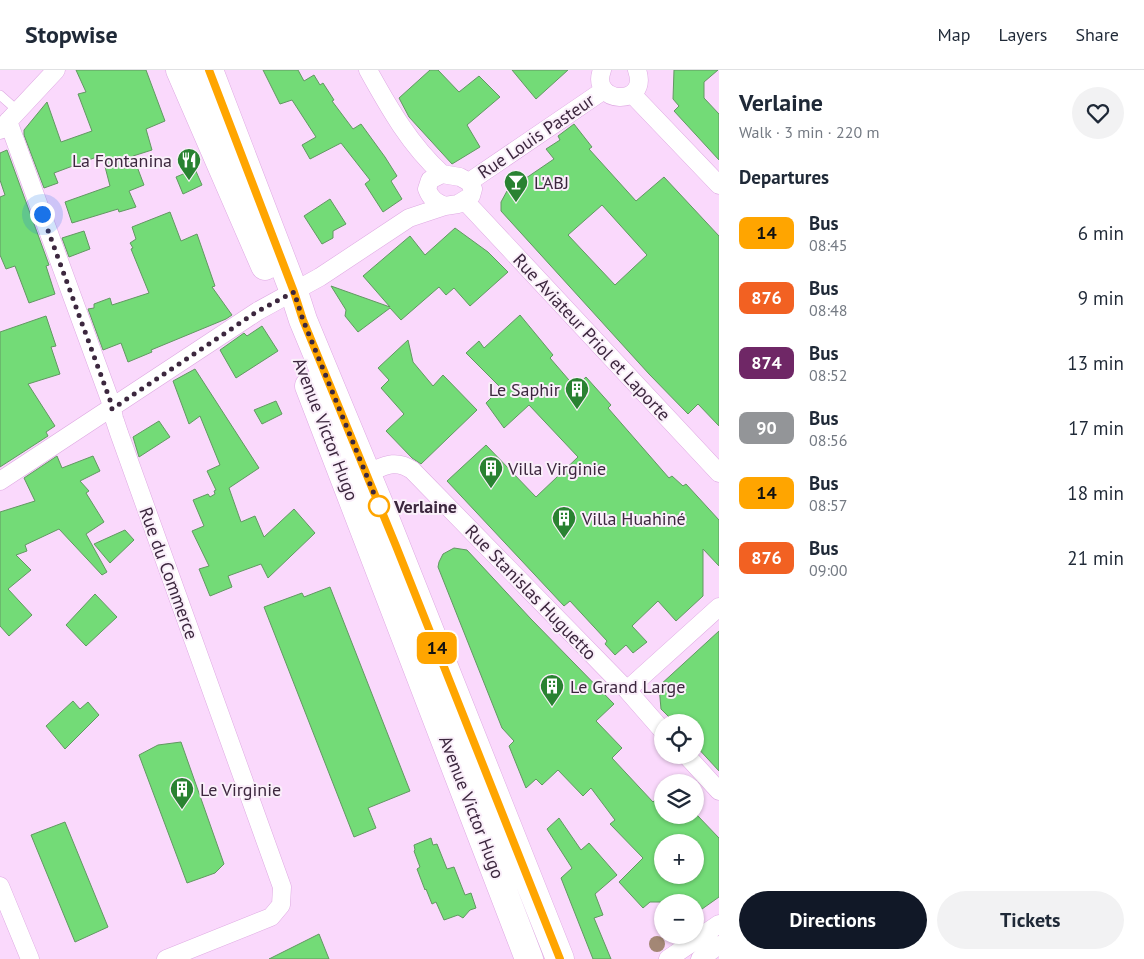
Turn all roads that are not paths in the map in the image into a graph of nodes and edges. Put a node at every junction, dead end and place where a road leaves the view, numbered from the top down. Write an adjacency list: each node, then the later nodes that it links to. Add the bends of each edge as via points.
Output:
1 (56, 70): 10 (street)
2 (180, 70): 18 (main road, Avenue Victor Hugo, via 256,244)
3 (209, 70): 18 (main road, Avenue Victor Hugo)
4 (368, 70): 11 (street, via 408,137)
5 (602, 70): 7 (street, via 600,79)
6 (638, 70): 8 (street, via 640,80)
7 (604, 90): 8 (street, via 614,97); 12 (street, Rue Louis Pasteur)
8 (632, 94): 13 (street)
9 (0, 95): 10 (lane)
10 (9, 121): 19 (street, Rue du Commerce)
11 (442, 174): 12 (street); 14 (street, via 430,180)
12 (469, 182): 15 (street, via 473,189)
13 (719, 185)
14 (427, 189): 16 (street, via 434,201); 17 (street)
15 (465, 201): 16 (street); 20 (street, Rue Aviateur Priol et Laporte)
16 (445, 206): 17 (street)
17 (409, 218): 18 (street)
18 (286, 297): 19 (street, via 258,311); 21 (main road, Avenue Victor Hugo, via 303,320); 33 (main road, Avenue Victor Hugo)
19 (112, 409): 22 (street); 32 (street, Rue du Commerce, via 282,886 281,905 271,917)
20 (719, 473)
21 (365, 474): 24 (street, Rue Stanislas Huguetto, via 399,463 412,470); 34 (main road, Avenue Victor Hugo)
22 (0, 481)
23 (719, 606): 24 (street)
24 (627, 690): 25 (street, Rue Stanislas Huguetto)
25 (654, 721)
26 (694, 764): 27 (street)
27 (719, 791)
28 (0, 886): 31 (street)
29 (719, 924): 35 (street)
30 (719, 945): 36 (street)
31 (30, 959)
32 (166, 959)
33 (529, 959)
34 (560, 959)
35 (668, 959)
36 (700, 959)

